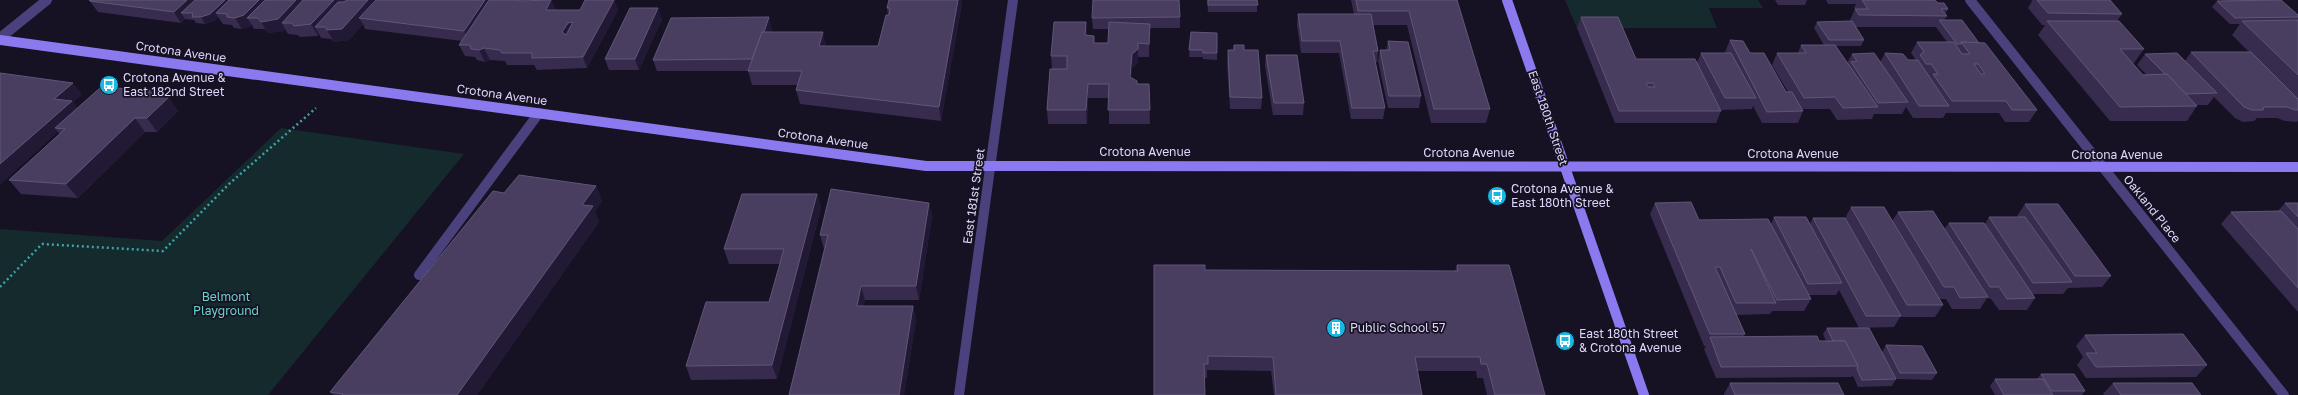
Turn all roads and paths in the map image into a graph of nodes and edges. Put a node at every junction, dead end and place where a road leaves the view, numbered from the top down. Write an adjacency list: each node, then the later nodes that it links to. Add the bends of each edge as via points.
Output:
1 (47, 0): 5 (street)
2 (1013, 0): 8 (street, East 181st Street)
3 (1507, 0): 9 (street, East 180th Street)
4 (1970, 0): 11 (street, Oakland Place)
5 (0, 39): 7 (street, Crotona Avenue)
6 (316, 108): 13 (path, via 229,184 163,251 42,244)
7 (539, 113): 8 (street, Crotona Avenue, via 926,166); 12 (street)
8 (992, 165): 9 (street, Crotona Avenue); 14 (street, East 181st Street)
9 (1565, 166): 11 (street, Crotona Avenue); 15 (street, East 180th Street)
10 (2298, 167): 11 (street, Crotona Avenue)
11 (2103, 168): 16 (street, Oakland Place)
12 (419, 276)
13 (0, 287)
14 (959, 395)
15 (1644, 395)
16 (2284, 395)

